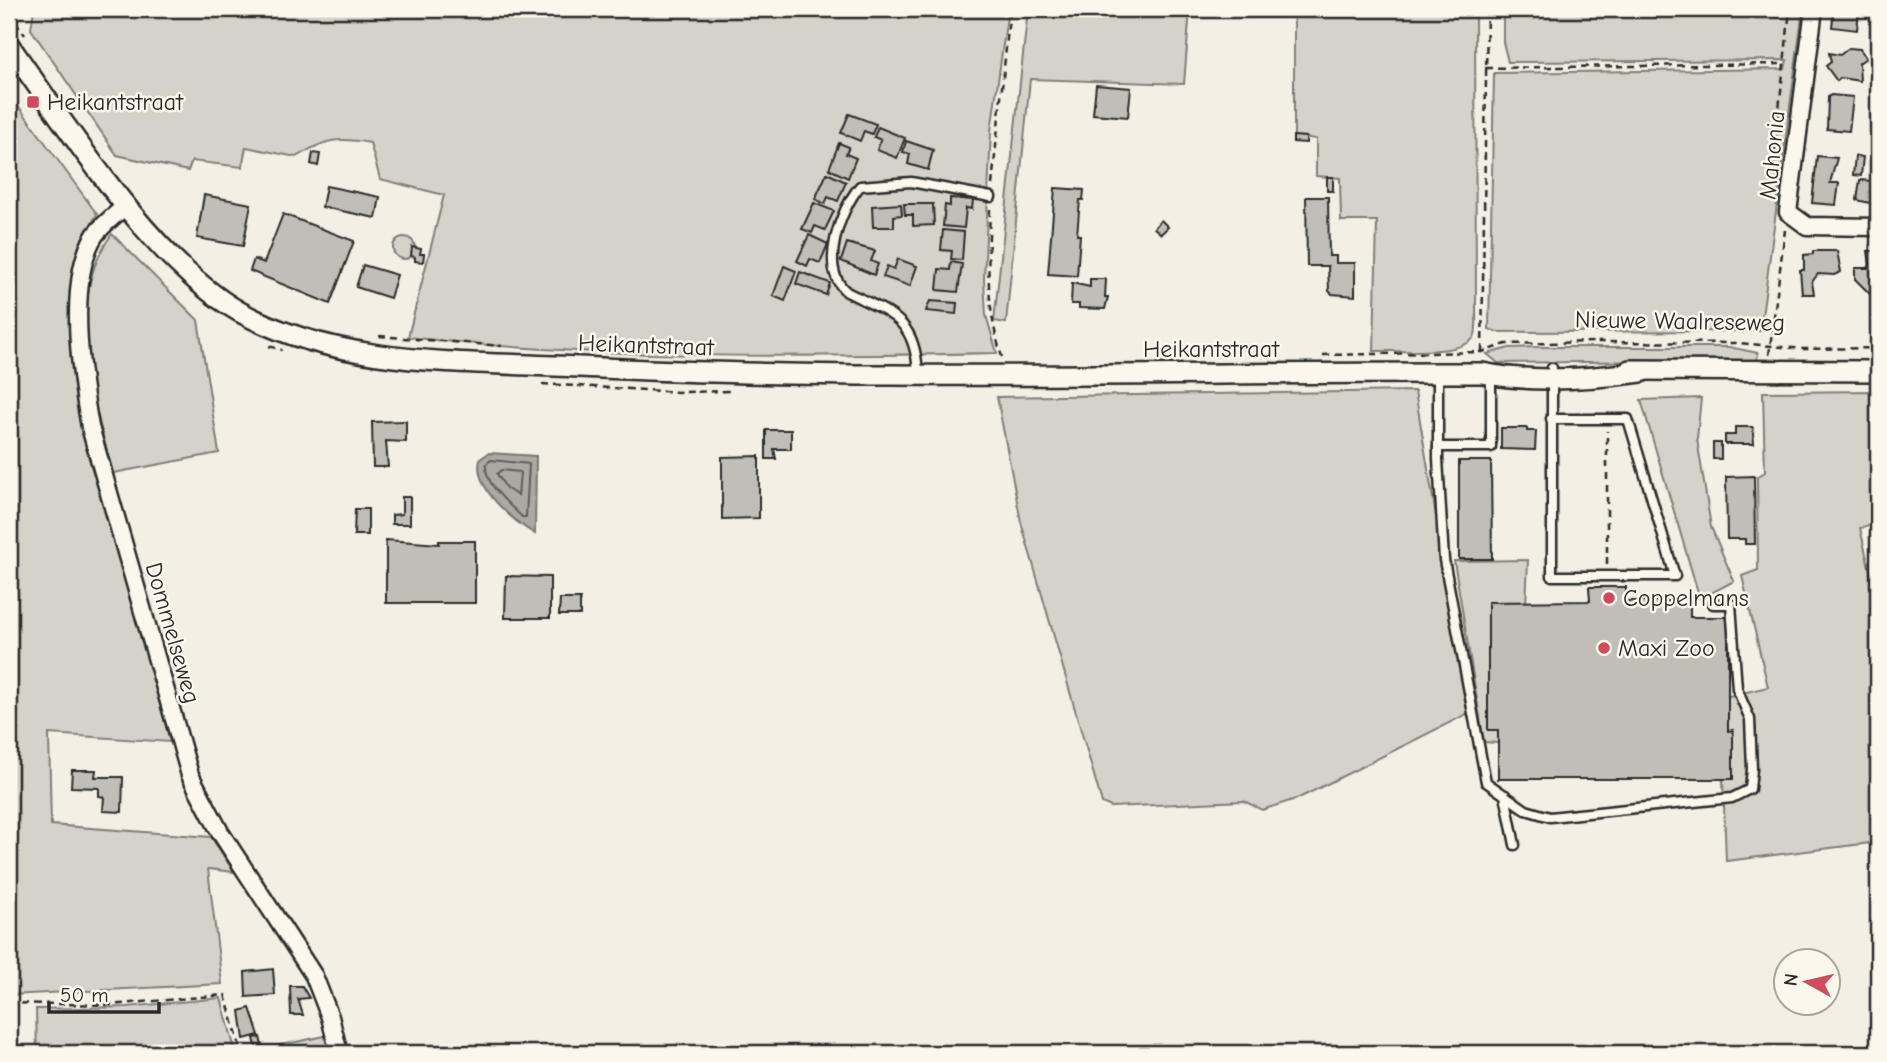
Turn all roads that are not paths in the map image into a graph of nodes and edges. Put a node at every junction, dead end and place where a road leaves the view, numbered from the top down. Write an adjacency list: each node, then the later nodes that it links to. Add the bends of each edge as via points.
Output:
1 (1814, 9): 5 (street, Mahonia, via 1788,212 1807,226)
2 (9, 46): 4 (street, Heikantstraat)
3 (991, 197): 8 (lane, via 911,182 859,186 848,201 834,262 838,285 905,325 913,337)
4 (127, 205): 8 (street, Heikantstraat, via 187,273 238,311 304,340 335,347 402,358 685,372); 17 (street, Dommelseweg, via 95,235 81,281 79,331 90,427 190,775 220,832 314,976)
5 (1878, 227)
6 (1878, 371): 7 (street, Nieuwe Waalreseweg, via 1641,372 1606,368)
7 (1552, 372): 11 (street, Nieuwe Waalreseweg, via 1503,369); 12 (lane)
8 (918, 373): 9 (street, Heikantstraat)
9 (1412, 373): 10 (street, Nieuwe Waalreseweg)
10 (1438, 373): 11 (street, Nieuwe Waalreseweg); 13 (lane)
11 (1486, 374): 13 (lane, via 1491,447)
12 (1551, 419): 12 (lane, via 1628,419 1675,576 1552,576)
13 (1438, 447): 15 (lane, via 1444,560 1486,782)
14 (1713, 604): 15 (lane, via 1731,604 1737,689 1749,719 1750,789 1732,798 1550,817 1527,810)
15 (1504, 795): 16 (lane)
16 (1515, 845)
17 (339, 1053)

